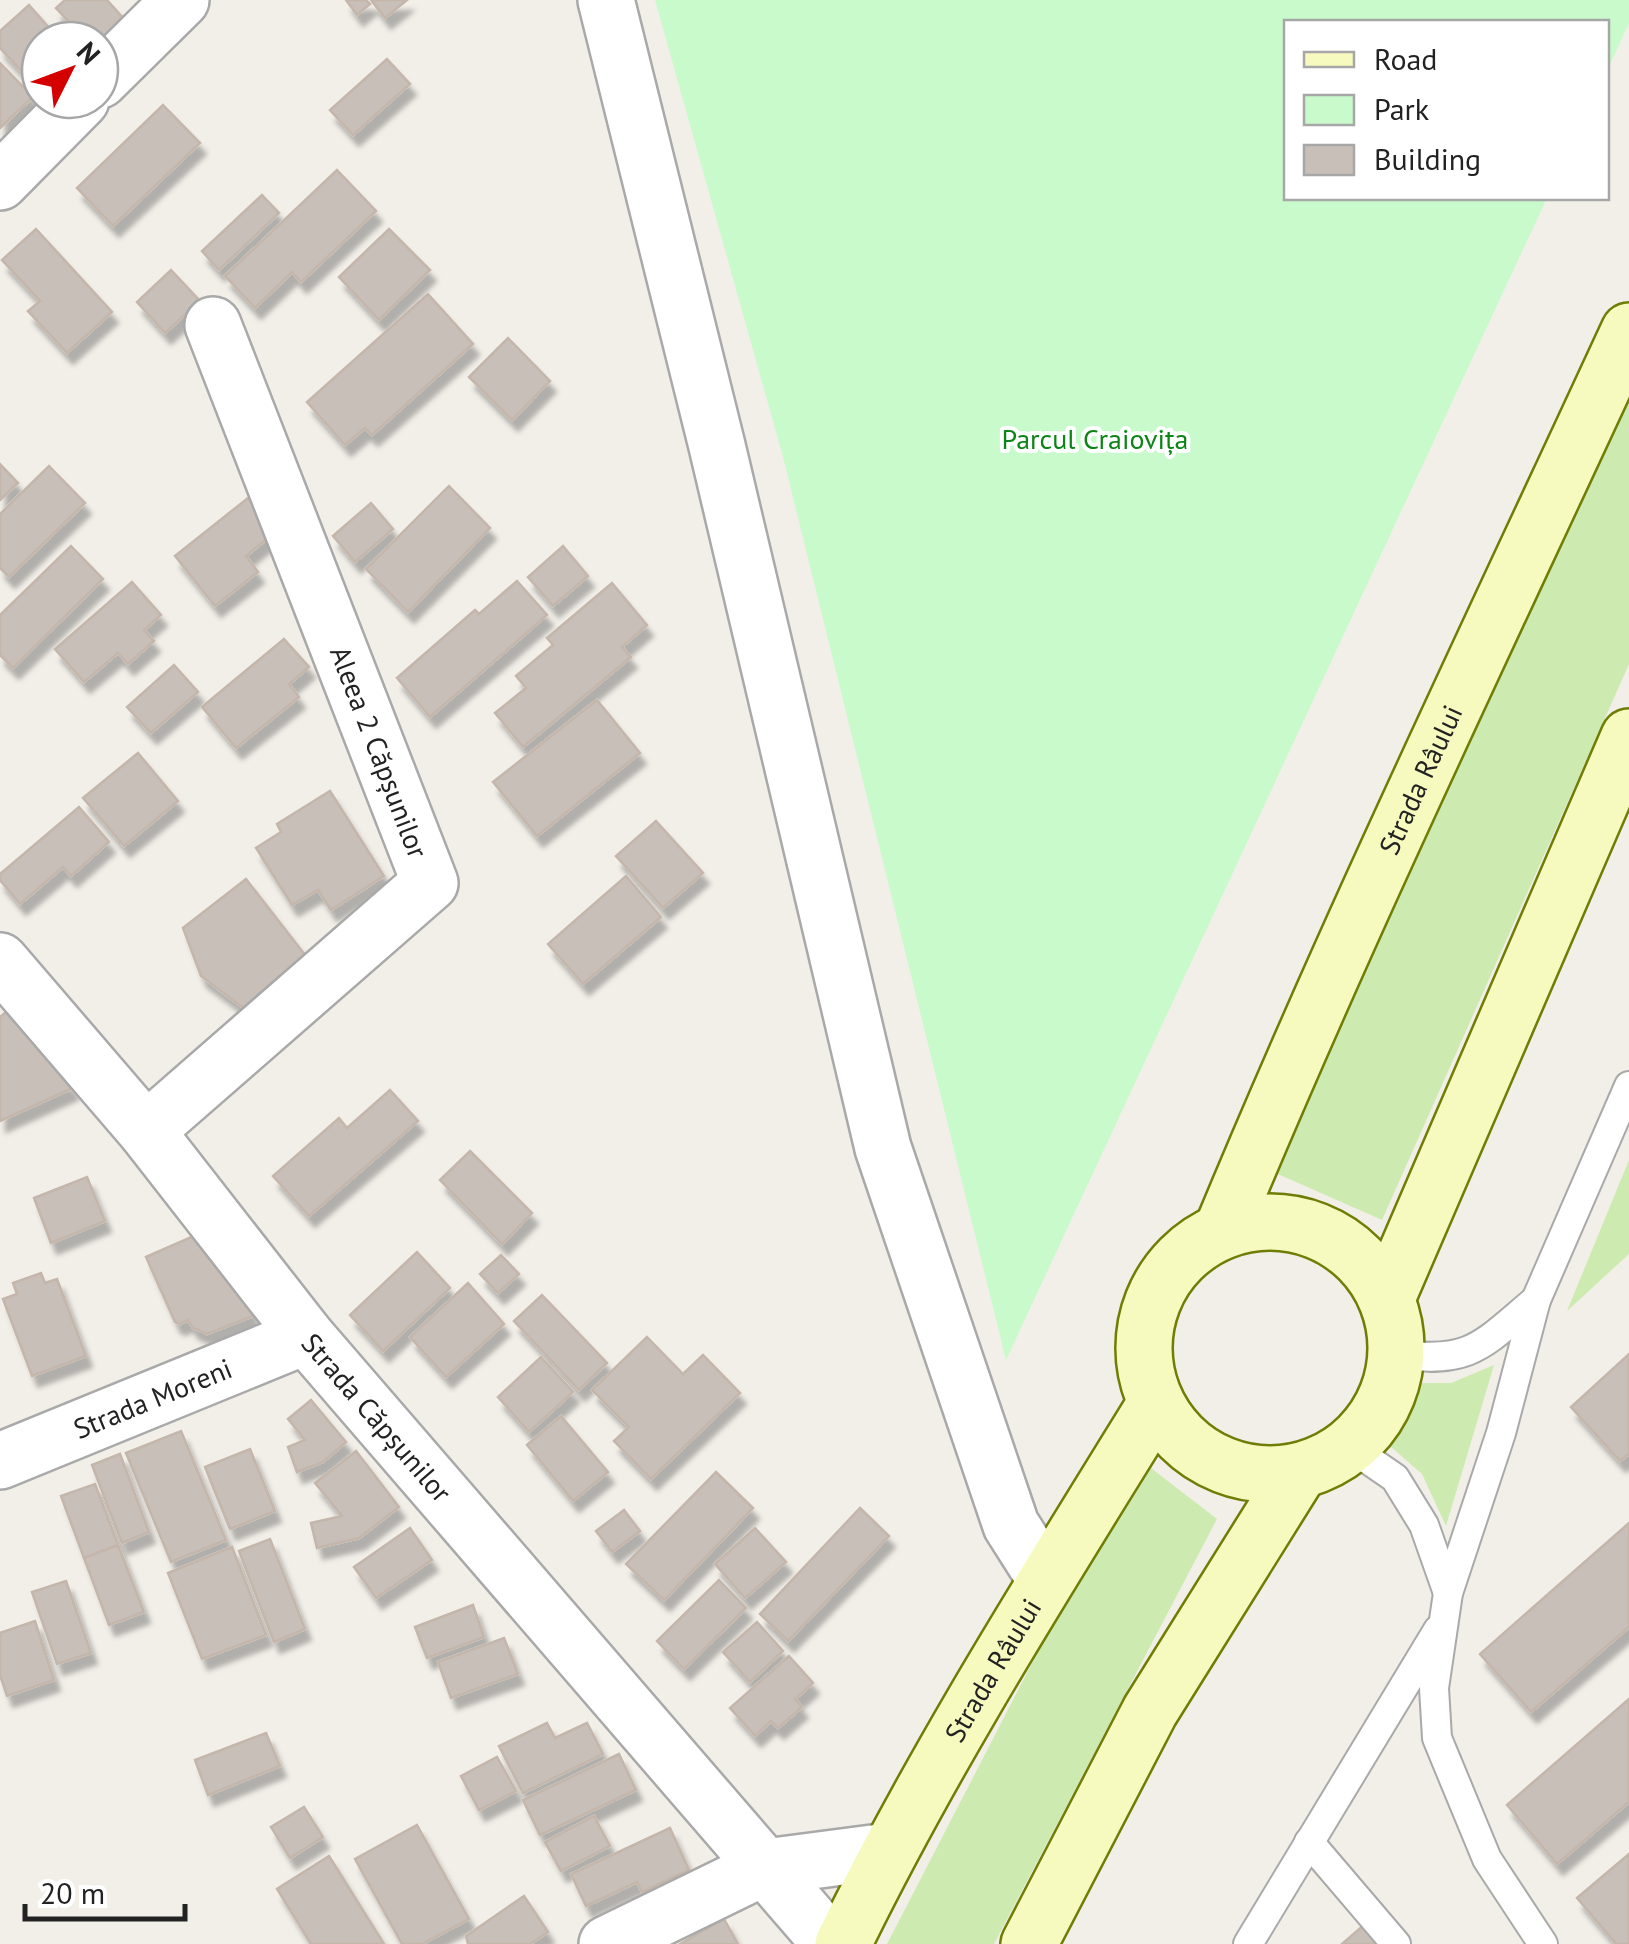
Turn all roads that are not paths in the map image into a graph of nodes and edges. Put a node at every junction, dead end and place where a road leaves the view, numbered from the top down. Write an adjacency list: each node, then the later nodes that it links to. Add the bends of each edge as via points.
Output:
1 (181, 0): 3 (street)
2 (606, 0): 21 (street, via 883,1148 1011,1525)
3 (120, 60)
4 (60, 120): 5 (street)
5 (0, 182)
6 (213, 326): 11 (street, Aleea 2 Căpșunilor, via 430,883)
7 (1629, 331): 12 (main road, Strada Râului, via 1376,876)
8 (1629, 736): 13 (main road)
9 (0, 963): 11 (street, Strada Căpșunilor)
10 (1629, 1086): 14 (lane)
11 (146, 1131): 15 (street, Strada Căpșunilor)
12 (1222, 1230): 13 (main road, via 1280,1221 1309,1227 1366,1264); 17 (main road, via 1196,1244 1158,1288 1144,1345)
13 (1387, 1298): 16 (main road)
14 (1536, 1300): 16 (lane, via 1464,1354); 22 (lane)
15 (306, 1336): 19 (street, Strada Moreni); 25 (street, Strada Căpșunilor)
16 (1398, 1354): 18 (main road, via 1385,1403)
17 (1156, 1403): 20 (main road, via 1193,1448 1217,1462 1244,1472); 21 (main road, Strada Râului)
18 (1350, 1447): 20 (main road); 22 (lane, via 1395,1478 1424,1525)
19 (0, 1461)
20 (1300, 1471): 29 (main road, via 1150,1711)
21 (1046, 1580): 24 (main road, Strada Râului)
22 (1446, 1607): 23 (lane); 32 (lane, via 1434,1688 1436,1738 1487,1860)
23 (1309, 1842): 30 (lane); 31 (lane)
24 (888, 1852): 25 (street); 28 (main road, Strada Râului)
25 (765, 1867): 26 (street); 27 (street, Strada Căpșunilor)
26 (607, 1944)
27 (831, 1944)
28 (843, 1944)
29 (1029, 1944)
30 (1248, 1944)
31 (1396, 1944)
32 (1543, 1944)

